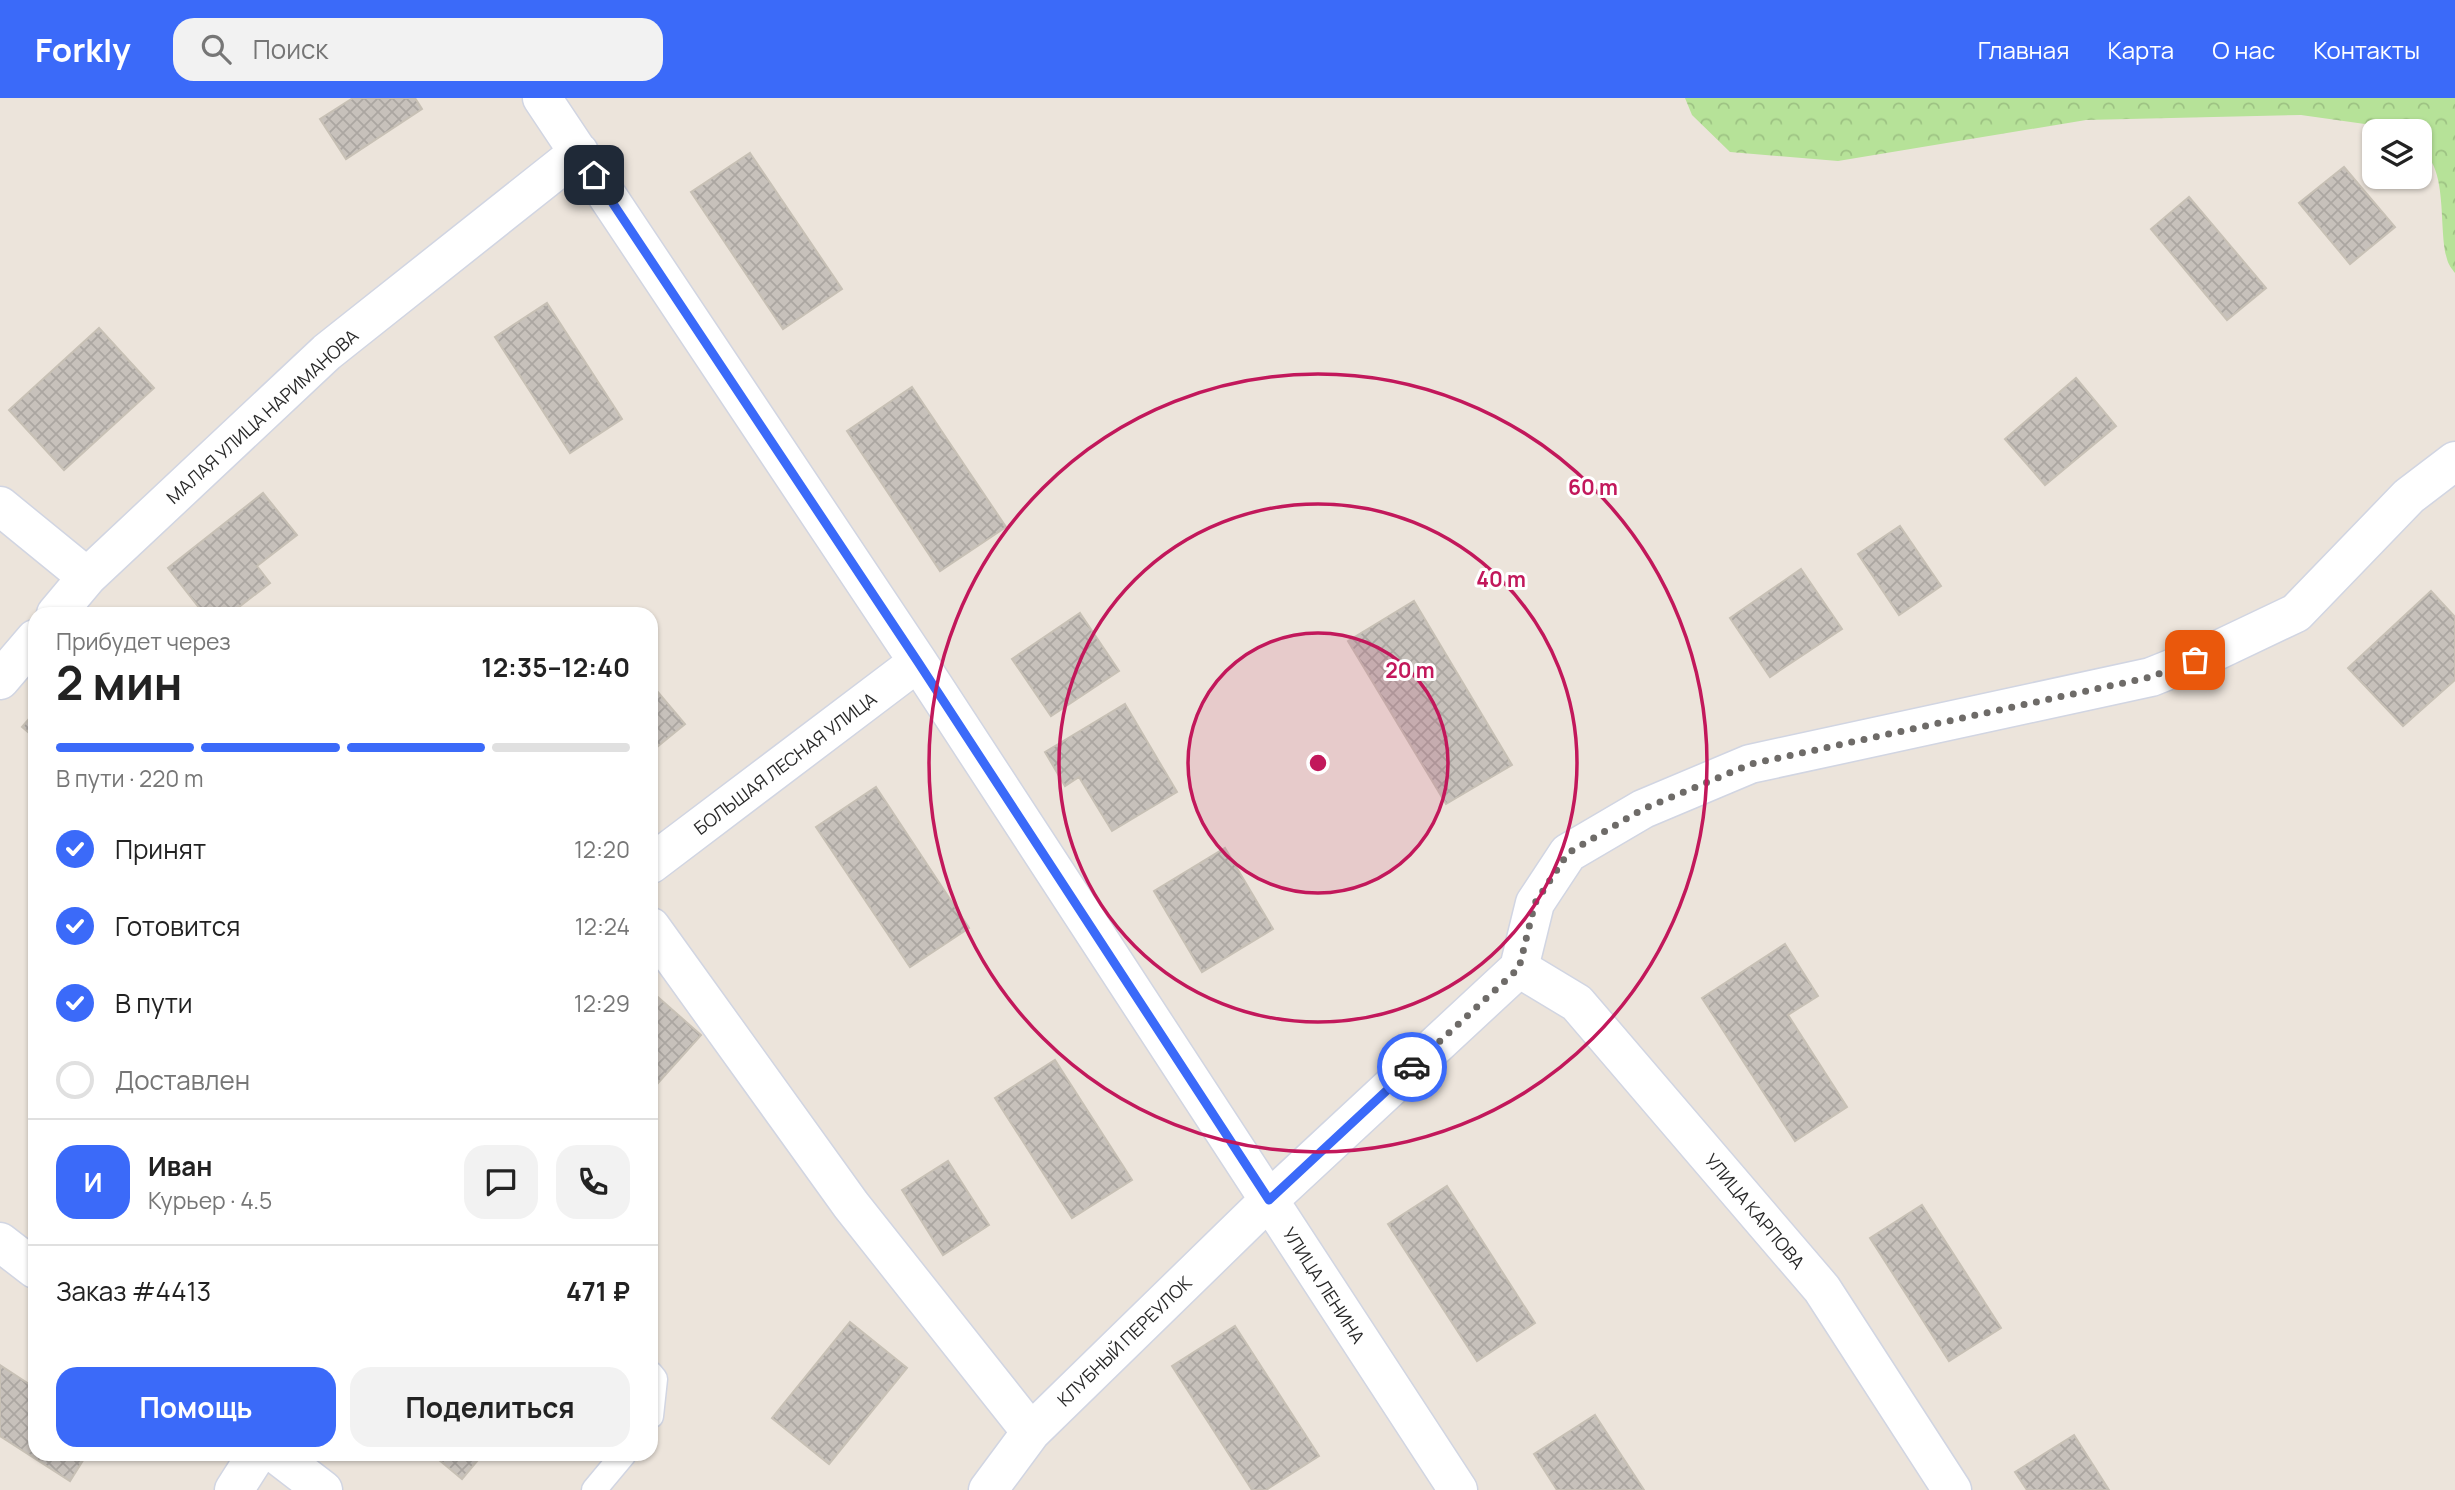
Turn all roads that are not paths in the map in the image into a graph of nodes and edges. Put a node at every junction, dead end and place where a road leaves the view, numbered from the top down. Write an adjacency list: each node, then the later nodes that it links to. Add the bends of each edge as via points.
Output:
1 (542, 98): 2 (street, УЛИЦА ЛЕНИНА)
2 (579, 152): 5 (street, МАЛАЯ УЛИЦА НАРИМАНОВА, via 327,352); 8 (street, УЛИЦА ЛЕНИНА)
3 (2455, 461): 12 (street, via 2409,496 2296,612 2216,652 2151,677 1751,764 1643,809 1568,853 1535,903)
4 (0, 506): 5 (street)
5 (88, 577): 6 (street, МАЛАЯ УЛИЦА НАРИМАНОВА)
6 (62, 607)
7 (28, 647): 9 (street)
8 (918, 662): 10 (street, БОЛЬШАЯ ЛЕСНАЯ УЛИЦА); 13 (street, УЛИЦА ЛЕНИНА)
9 (0, 680)
10 (658, 859)
11 (658, 938): 16 (street, via 851,1205)
12 (1519, 968): 13 (street, КЛУБНЫЙ ПЕРЕУЛОК); 25 (street, УЛИЦА КАРПОВА, via 1577,1003 1822,1289)
13 (1269, 1200): 16 (street, КЛУБНЫЙ ПЕРЕУЛОК); 24 (street, УЛИЦА ЛЕНИНА)
14 (0, 1242): 15 (street)
15 (28, 1264)
16 (1031, 1432): 23 (street, КЛУБНЫЙ ПЕРЕУЛОК)
17 (253, 1461): 20 (street)
18 (285, 1461): 21 (street)
19 (618, 1461): 22 (lane)
20 (234, 1490)
21 (323, 1490)
22 (593, 1490)
23 (988, 1490)
24 (1458, 1490)
25 (1952, 1490)

